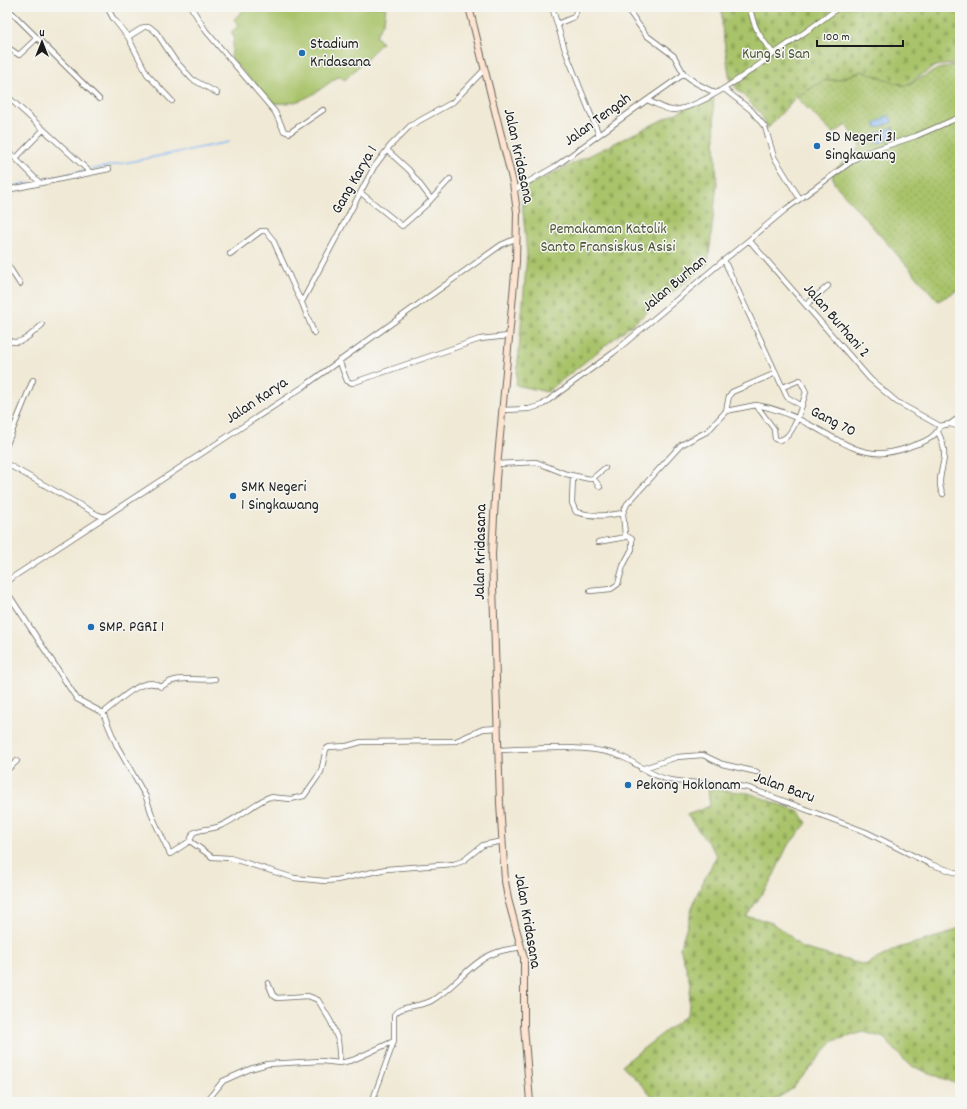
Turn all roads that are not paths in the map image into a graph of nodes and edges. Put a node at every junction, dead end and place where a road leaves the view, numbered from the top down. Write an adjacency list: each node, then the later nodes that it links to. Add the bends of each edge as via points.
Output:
1 (107, 7): 12 (street)
2 (191, 7): 24 (street, via 206,31 275,112 284,130 292,132)
3 (469, 7): 15 (street, Jalan Kridasana)
4 (552, 7): 10 (street)
5 (575, 7): 10 (street, via 574,18)
6 (626, 7): 16 (street, via 646,35 674,56)
7 (750, 7): 14 (street, via 760,38)
8 (839, 7): 14 (street, Jalan Tengah)
9 (7, 8): 11 (street)
10 (557, 24): 27 (street)
11 (37, 38): 13 (street, via 19,55); 21 (street)
12 (128, 38): 19 (street, via 144,27 152,28 188,75); 23 (street, via 144,69)
13 (7, 47)
14 (774, 54): 17 (street, Jalan Tengah)
15 (485, 69): 29 (street, Gang Karya 1, via 453,102 410,126); 36 (street, Jalan Kridasana)
16 (684, 74): 18 (street); 22 (street)
17 (724, 89): 18 (street, Jalan Tengah); 39 (street, via 751,110 765,127 774,156)
18 (715, 93): 22 (street, Jalan Tengah, via 691,105 671,110)
19 (217, 94)
20 (7, 96): 26 (street)
21 (99, 99)
22 (648, 100): 27 (street, Jalan Tengah)
23 (172, 101)
24 (324, 110)
25 (960, 117): 39 (street, via 916,136 865,153)
26 (42, 130): 30 (street); 32 (street)
27 (599, 134): 36 (street, Jalan Tengah, via 556,166)
28 (7, 150): 30 (street)
29 (387, 150): 37 (street, Gang Karya 1); 38 (street, via 409,170)
30 (16, 158): 34 (street)
31 (109, 169): 32 (street)
32 (90, 172): 34 (street)
33 (450, 179): 38 (street)
34 (39, 181): 35 (street)
35 (7, 190)
36 (514, 190): 40 (street, Jalan Kridasana)
37 (360, 193): 38 (street, via 402,226); 47 (street, Gang Karya 1, via 304,298)
38 (432, 199)
39 (800, 199): 41 (street)
40 (517, 238): 51 (street, Jalan Kridasana); 53 (street, Jalan Karya, via 501,245)
41 (749, 240): 43 (street); 48 (street, Jalan Burhani 2)
42 (230, 254): 47 (street, via 260,231 266,231 273,240)
43 (724, 260): 54 (street, Jalan Burhan); 59 (street, Jalan Burhan, via 613,354 542,405 528,409)
44 (7, 264): 45 (street)
45 (20, 284)
46 (828, 286): 48 (street)
47 (300, 298): 50 (street)
48 (806, 305): 64 (street, Jalan Burhani 2, via 870,378 897,402)
49 (42, 325): 52 (street, via 21,342)
50 (314, 333)
51 (509, 336): 53 (street, via 480,339 352,384 347,381); 59 (street, Jalan Kridasana)
52 (7, 340)
53 (339, 360): 76 (street, Jalan Karya)
54 (776, 373): 56 (street, Jalan Burhan); 60 (street, via 732,392)
55 (33, 380): 67 (street)
56 (783, 387): 58 (street, Jalan Burhan, via 790,400); 58 (street, via 801,380 806,392)
57 (756, 405): 60 (street); 62 (street, Gang 70); 62 (street, via 774,429 776,441 786,439)
58 (802, 406): 62 (street)
59 (502, 410): 69 (street, Jalan Kridasana)
60 (726, 411): 75 (street, via 708,430 680,445 668,461 636,492)
61 (960, 417): 63 (street)
62 (797, 419): 66 (street, Gang 70, via 845,445 882,454 923,442)
63 (950, 424): 64 (street); 65 (street)
64 (940, 426): 66 (street)
65 (960, 427)
66 (938, 432): 74 (street, via 944,446 939,486)
67 (7, 444)
68 (7, 464): 76 (street)
69 (498, 464): 71 (street, via 536,462); 84 (street, Jalan Kridasana, via 492,583)
70 (605, 468): 72 (street)
71 (573, 476): 72 (street); 75 (street, via 572,503 576,512 590,516)
72 (593, 478): 73 (street)
73 (600, 487)
74 (943, 494)
75 (623, 513): 77 (street)
76 (105, 517): 79 (street, Jalan Karya)
77 (626, 537): 78 (street); 80 (street, via 632,539 633,545 618,584 611,589)
78 (598, 542)
79 (7, 581)
80 (590, 591)
81 (7, 592): 83 (street, via 78,699)
82 (215, 679): 83 (street, via 205,681 184,678 168,682 161,687 151,683 143,684)
83 (103, 713): 91 (street, via 116,746 146,797 170,854)
84 (498, 728): 85 (street, Jalan Kridasana); 91 (street, via 483,729 456,741 361,742 327,748 321,772 304,796 291,799 269,796 221,826 193,833)
85 (499, 750): 87 (street, Jalan Baru, via 601,751 620,756); 90 (street, Jalan Kridasana)
86 (17, 761): 88 (street)
87 (642, 768): 89 (street, via 677,757 703,755 722,764); 92 (street, Jalan Baru, via 669,780 731,784 754,790 866,832 930,864)
88 (7, 770)
89 (757, 772)
90 (503, 841): 91 (street, via 483,845 463,861 454,864 386,868 324,881 294,878 230,858 212,857); 93 (street, Jalan Kridasana, via 507,894)
91 (190, 842)
92 (960, 874)
93 (522, 948): 95 (street, via 492,954 434,999 398,1010 394,1015); 99 (street, Jalan Kridasana)
94 (268, 983): 96 (street, via 271,992 277,998 310,996 318,1000 338,1040)
95 (394, 1041): 96 (street, via 353,1060); 98 (street)
96 (340, 1063): 97 (street, via 321,1061 260,1066 229,1077 218,1086)
97 (206, 1102)
98 (372, 1102)
99 (530, 1102)

